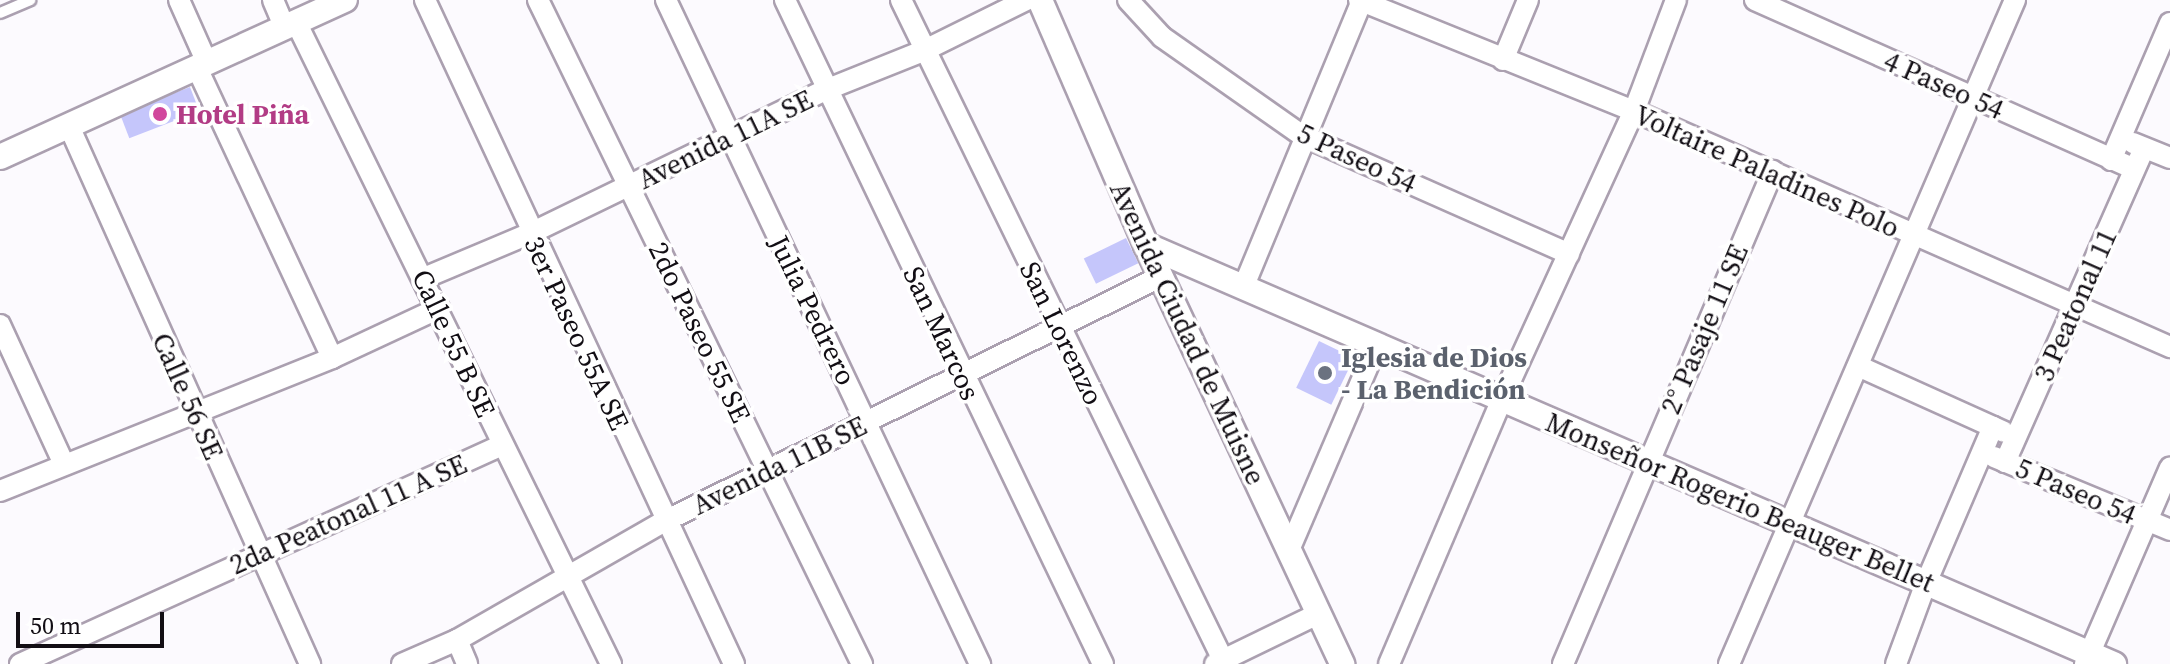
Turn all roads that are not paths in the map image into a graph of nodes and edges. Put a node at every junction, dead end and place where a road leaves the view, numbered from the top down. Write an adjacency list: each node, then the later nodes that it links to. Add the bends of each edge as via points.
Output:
1 (30, 0): 18 (lane)
2 (179, 0): 23 (street)
3 (273, 0): 20 (street, Calle 55 B SE)
4 (345, 0): 20 (street)
5 (425, 0): 38 (street, 3er Paseo 55A SE)
6 (538, 0): 37 (street, 2do Paseo 55 SE)
7 (666, 0): 30 (street, Julia Pedrero)
8 (785, 0): 24 (street, San Marcos)
9 (901, 0): 21 (street, San Lorenzo)
10 (1026, 0): 21 (street, Avenida 11A SE)
11 (1040, 0): 40 (street, Avenida Ciudad de Muisne)
12 (1128, 0): 28 (street, 5 Paseo 54, via 1162,37)
13 (1528, 0): 22 (street)
14 (1676, 0): 26 (street)
15 (1755, 0): 25 (street, 4 Paseo 54)
16 (2015, 0): 25 (street)
17 (1361, 1): 22 (street, Voltaire Paladines Polo); 28 (street)
18 (0, 13)
19 (2170, 23): 29 (street)
20 (291, 25): 23 (street); 43 (street, Calle 55 B SE)
21 (923, 51): 24 (street, Avenida 11A SE); 48 (street, San Lorenzo)
22 (1503, 60): 26 (street, Voltaire Paladines Polo)
23 (202, 65): 27 (street); 51 (street)
24 (828, 89): 30 (street, Avenida 11A SE); 53 (street, San Marcos)
25 (1973, 99): 34 (street, 4 Paseo 54); 39 (street)
26 (1634, 111): 36 (street, Voltaire Paladines Polo); 41 (street)
27 (69, 126): 32 (street); 55 (street, Calle 56 SE)
28 (1303, 136): 41 (street, 5 Paseo 54); 44 (street)
29 (2120, 137): 31 (street); 34 (street)
30 (729, 139): 37 (street, Avenida 11A SE); 56 (street, Julia Pedrero)
31 (2144, 148): 33 (street); 35 (street, 3 Peatonal 11)
32 (0, 157)
33 (2170, 158)
34 (2111, 160): 35 (street, 4 Paseo 54)
35 (2134, 169): 45 (street, 3 Peatonal 11)
36 (1773, 171): 39 (street, Voltaire Paladines Polo); 61 (street, 2° Pasaje 11 SE)
37 (628, 185): 38 (street, Avenida 11A SE); 65 (street, 2do Paseo 55 SE)
38 (531, 233): 43 (street, Avenida 11A SE); 67 (street, 3er Paseo 55A SE)
39 (1913, 236): 45 (street, Voltaire Paladines Polo); 52 (street)
40 (1146, 245): 42 (street, Avenida Ciudad de Muisne); 44 (street, Monseñor Rogerio Beauger Bellet)
41 (1569, 254): 54 (street)
42 (1162, 276): 48 (street, Avenida 11B SE); 71 (street, Avenida Ciudad de Muisne)
43 (424, 278): 46 (street, Calle 55 B SE)
44 (1243, 288): 49 (street, Monseñor Rogerio Beauger Bellet)
45 (2076, 306): 50 (street, Voltaire Paladines Polo); 58 (street, 3 Peatonal 11)
46 (439, 308): 51 (street); 59 (street, Calle 55 B SE)
47 (0, 325): 63 (street)
48 (1059, 327): 53 (street, Avenida 11B SE); 78 (street, San Lorenzo)
49 (1377, 345): 54 (street, Monseñor Rogerio Beauger Bellet); 71 (street)
50 (2170, 347)
51 (332, 358): 55 (street)
52 (1858, 366): 57 (street, 5 Paseo 54); 69 (street)
53 (962, 375): 56 (street, Avenida 11B SE); 87 (street, San Marcos)
54 (1502, 399): 61 (street, Monseñor Rogerio Beauger Bellet); 89 (street)
55 (196, 414): 63 (street); 72 (street, Calle 56 SE)
56 (867, 422): 65 (street, Avenida 11B SE); 86 (street, Julia Pedrero)
57 (1993, 427): 58 (street, 5 Paseo 54); 60 (street)
58 (2016, 437): 62 (street, 3 Peatonal 11)
59 (502, 445): 72 (street, 2da Peatonal 11 A SE); 73 (street, Calle 55 B SE)
60 (1983, 452): 62 (street, 5 Paseo 54); 74 (street)
61 (1647, 461): 69 (street, Monseñor Rogerio Beauger Bellet); 90 (street, 2° Pasaje 11 SE)
62 (2005, 462): 68 (street, 5 Paseo 54)
63 (64, 464): 66 (street)
64 (2170, 468): 68 (street)
65 (769, 470): 67 (street, Avenida 11B SE); 85 (street, 2do Paseo 55 SE)
66 (0, 491)
67 (665, 521): 73 (street, Avenida 11B SE); 84 (street, 3er Paseo 55A SE)
68 (2147, 521): 70 (street, 5 Paseo 54); 77 (street)
69 (1790, 524): 74 (street, Monseñor Rogerio Beauger Bellet); 91 (street)
70 (2170, 530)
71 (1289, 550): 75 (street, Avenida Ciudad de Muisne)
72 (259, 554): 79 (street, 2da Peatonal 11 A SE); 80 (street, Calle 56 SE)
73 (568, 576): 76 (street, Avenida 11B SE); 83 (street, Calle 55 B SE)
74 (1926, 583): 77 (street, Monseñor Rogerio Beauger Bellet); 92 (street)
75 (1318, 614): 78 (street); 88 (street, Avenida Ciudad de Muisne)
76 (457, 640): 81 (street, Avenida 11B SE); 82 (street)
77 (2088, 659): 93 (street, Monseñor Rogerio Beauger Bellet)
78 (1221, 663)
79 (20, 664)
80 (310, 664)
81 (402, 664)
82 (467, 664)
83 (611, 664)
84 (734, 664)
85 (862, 664)
86 (980, 664)
87 (1103, 664)
88 (1342, 664)
89 (1389, 664)
90 (1563, 664)
91 (1729, 664)
92 (1896, 664)
93 (2114, 664)

